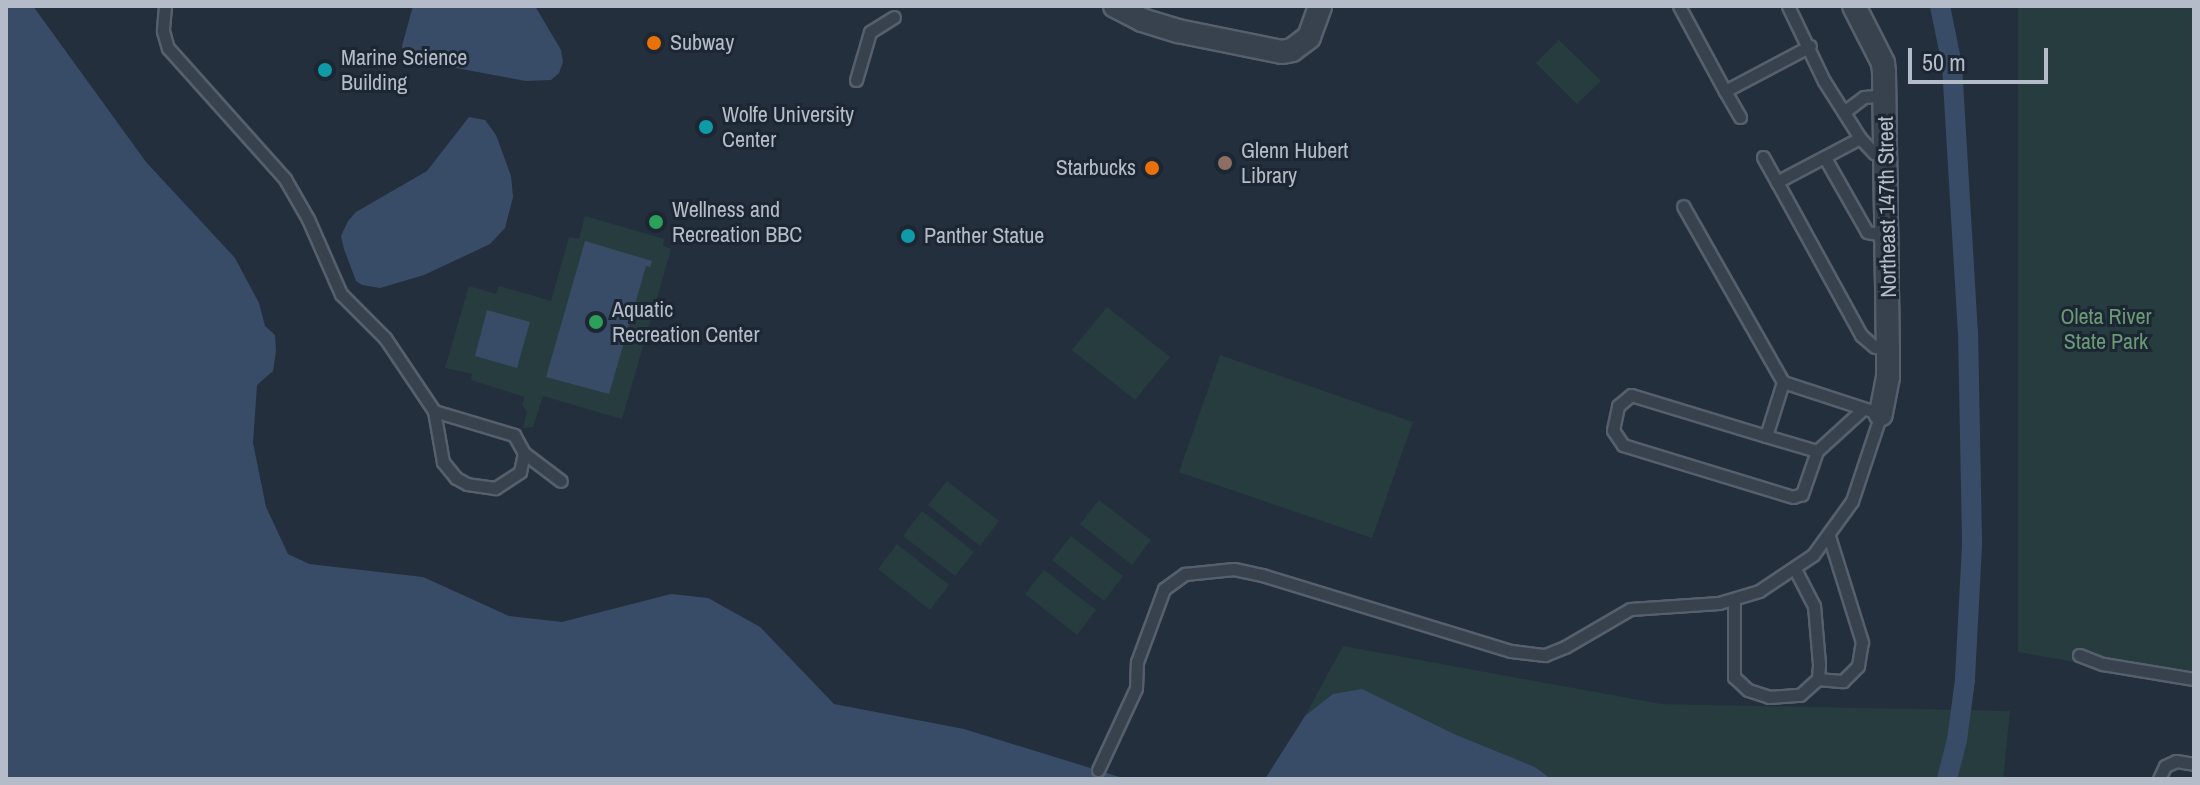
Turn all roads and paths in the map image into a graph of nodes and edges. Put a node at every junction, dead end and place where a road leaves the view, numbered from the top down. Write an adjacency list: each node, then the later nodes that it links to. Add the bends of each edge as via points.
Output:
1 (165, 6): 23 (lane, via 168,48 285,179 341,294 385,338)
2 (1115, 6): 3 (street, via 1178,31 1282,52 1309,37)
3 (1319, 6)
4 (1679, 6): 10 (lane)
5 (1788, 6): 8 (lane)
6 (1854, 6): 11 (street, Northeast 147th Street, via 1883,63)
7 (894, 17): 9 (lane, via 870,32)
8 (1810, 46): 10 (lane); 12 (lane)
9 (856, 80)
10 (1725, 91): 13 (lane)
11 (1885, 95): 12 (lane, via 1864,97); 15 (street, Northeast 147th Street)
12 (1844, 112): 14 (lane)
13 (1740, 117)
14 (1860, 138): 15 (lane, via 1874,153); 17 (lane)
15 (1887, 154): 20 (street, Northeast 147th Street)
16 (1763, 157): 18 (lane)
17 (1825, 158): 18 (lane); 20 (lane, via 1863,227 1873,235)
18 (1777, 182): 21 (lane, via 1861,335 1875,347)
19 (1683, 206): 22 (lane)
20 (1888, 236): 21 (street, Northeast 147th Street)
21 (1888, 348): 24 (street, Northeast 147th Street, via 1888,377)
22 (1783, 382): 24 (lane); 25 (lane)
23 (434, 411): 27 (lane, via 514,435); 27 (lane, via 443,462 467,484 504,484 520,472)
24 (1872, 412): 26 (lane); 29 (lane, via 1863,475)
25 (1766, 436): 26 (lane); 26 (lane, via 1631,395 1618,406 1613,430 1623,445 1793,497 1806,488)
26 (1817, 451)
27 (524, 453): 28 (lane)
28 (561, 481)
29 (1829, 536): 30 (lane); 33 (lane, via 1862,642 1858,666 1843,681)
30 (1795, 569): 31 (lane); 33 (lane, via 1814,606)
31 (1734, 600): 33 (lane, via 1734,677 1748,690 1769,697 1800,695); 36 (lane, via 1630,609 1565,647 1529,655 1262,575 1234,569 1195,571 1164,589 1137,662 1136,688)
32 (2079, 655): 34 (lane)
33 (1818, 679)
34 (2194, 679)
35 (2194, 764): 37 (lane, via 2176,761 2165,766)
36 (1098, 770)
37 (2159, 779)

